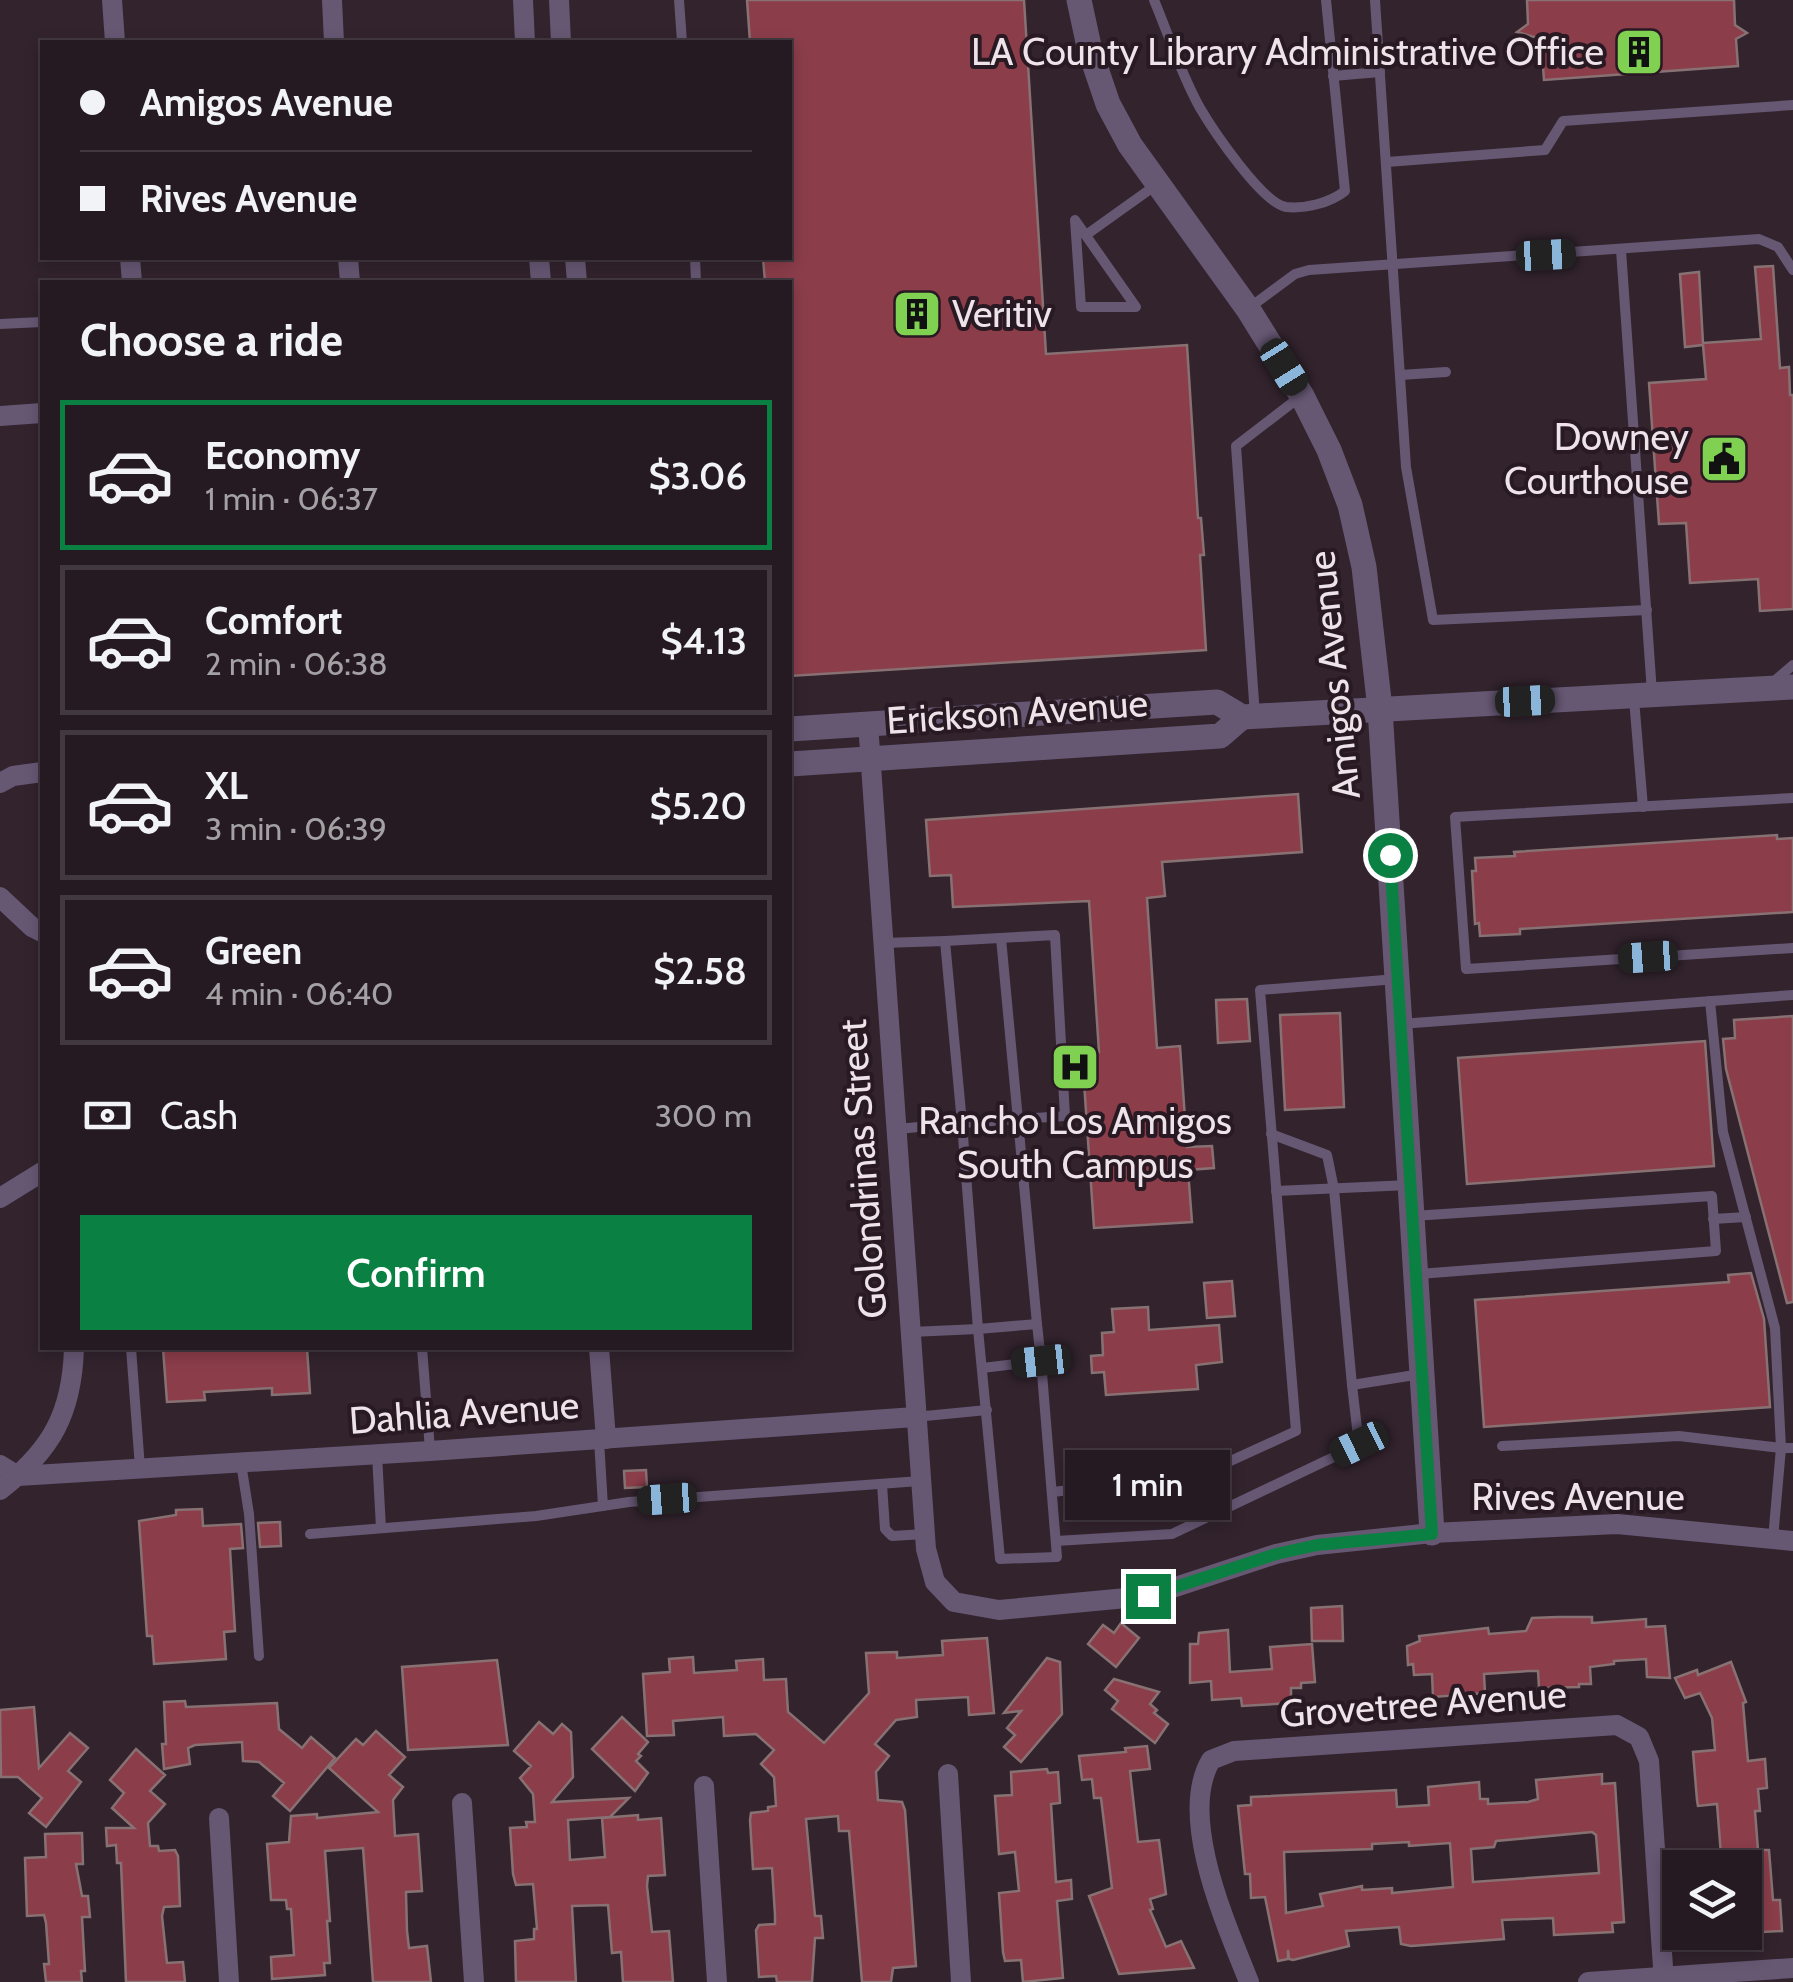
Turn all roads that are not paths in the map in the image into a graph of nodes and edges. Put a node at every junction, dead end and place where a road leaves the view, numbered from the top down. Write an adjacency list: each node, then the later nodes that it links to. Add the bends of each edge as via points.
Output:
1 (112, 0): 10 (street)
2 (332, 0): 11 (street)
3 (522, 0): 12 (street)
4 (559, 0): 13 (street)
5 (679, 0): 14 (lane)
6 (1079, 0): 19 (street, Amigos Avenue, via 1108,104)
7 (1154, 0): 16 (lane, via 1200,108 1248,174 1284,207 1332,202 1344,191)
8 (1326, 0): 16 (lane)
9 (1375, 0): 15 (lane)
10 (114, 40)
11 (334, 40)
12 (525, 40)
13 (562, 40)
14 (682, 40)
15 (1380, 72): 16 (lane); 18 (lane)
16 (1334, 76)
17 (1793, 105): 18 (lane, via 1562,120 1545,150)
18 (1387, 162): 22 (lane)
19 (1157, 184): 20 (lane); 24 (street, Amigos Avenue)
20 (1086, 235): 20 (lane, via 1075,220 1080,307 1136,307)
21 (1621, 250): 22 (lane); 23 (lane, via 1759,239 1778,247); 32 (lane)
22 (1394, 265): 24 (lane, via 1295,274); 28 (lane)
23 (1793, 270)
24 (1248, 309): 29 (street, Amigos Avenue)
25 (40, 322): 26 (lane)
26 (0, 324)
27 (1446, 372): 28 (lane)
28 (1400, 375): 32 (lane, via 1406,467 1433,620)
29 (1302, 396): 36 (street, Amigos Avenue, via 1350,505); 37 (lane, via 1236,446)
30 (40, 414): 31 (street)
31 (0, 416)
32 (1647, 610): 35 (lane)
33 (1793, 665): 34 (lane)
34 (1780, 687): 35 (street, Erickson Avenue)
35 (1643, 695): 36 (street, Erickson Avenue); 45 (lane)
36 (1380, 708): 37 (street, Erickson Avenue); 52 (street, Amigos Avenue)
37 (1248, 717): 38 (street, Erickson Avenue, via 1218,702); 40 (street, Erickson Avenue, via 1220,736)
38 (868, 724): 39 (street, Erickson Avenue); 40 (street, Golondrinas Street)
39 (792, 729)
40 (870, 759): 41 (street, Erickson Avenue); 50 (street, Golondrinas Street)
41 (792, 764)
42 (40, 772): 43 (street)
43 (0, 783)
44 (1793, 798): 45 (lane)
45 (1643, 807): 51 (lane, via 1454,817 1466,968)
46 (0, 897): 47 (street)
47 (40, 931)
48 (1000, 938): 49 (lane); 56 (lane); 56 (lane, via 1055,935 1066,1116)
49 (944, 940): 50 (lane); 57 (lane)
50 (883, 943): 58 (street, Golondrinas Street)
51 (1793, 948)
52 (1398, 979): 55 (street, Amigos Avenue); 59 (lane, via 1260,990)
53 (1793, 995): 54 (lane)
54 (1710, 1001): 55 (lane); 66 (lane, via 1723,1132)
55 (1400, 1024): 61 (street, Amigos Avenue)
56 (1018, 1120): 57 (lane); 69 (lane)
57 (962, 1123): 58 (lane); 70 (lane)
58 (896, 1129): 71 (street, Golondrinas Street)
59 (1271, 1134): 62 (lane, via 1328,1154); 63 (lane)
60 (40, 1173): 64 (street)
61 (1410, 1185): 62 (lane); 65 (street, Amigos Avenue)
62 (1334, 1188): 63 (lane); 79 (lane)
63 (1276, 1191): 93 (lane, via 1296,1431 1202,1474)
64 (0, 1198)
65 (1412, 1216): 67 (lane, via 1712,1196); 68 (street, Amigos Avenue)
66 (1746, 1217): 67 (lane); 84 (lane, via 1775,1328)
67 (1714, 1220): 68 (lane, via 1716,1252)
68 (1416, 1274): 78 (street, Amigos Avenue)
69 (1036, 1324): 70 (lane); 76 (lane)
70 (978, 1328): 71 (lane); 77 (lane)
71 (909, 1332): 81 (street, Golondrinas Street)
72 (74, 1350): 89 (street, via 67,1405 36,1460)
73 (131, 1350): 88 (lane)
74 (422, 1350): 85 (lane)
75 (600, 1350): 82 (street)
76 (1041, 1361): 77 (lane); 93 (lane)
77 (982, 1368): 80 (lane)
78 (1422, 1374): 79 (lane); 98 (street, Amigos Avenue)
79 (1352, 1385): 100 (lane, via 1359,1444 1172,1534)
80 (986, 1410): 81 (lane); 100 (lane, via 1000,1560 1057,1557)
81 (915, 1417): 82 (street, Dahlia Avenue); 90 (street, Golondrinas Street)
82 (603, 1439): 85 (street, Dahlia Avenue); 94 (lane)
83 (1502, 1446): 84 (lane, via 1680,1436)
84 (1787, 1448): 99 (lane)
85 (430, 1451): 86 (street, Dahlia Avenue)
86 (376, 1455): 87 (street, Dahlia Avenue); 95 (lane)
87 (241, 1462): 88 (street, Dahlia Avenue); 102 (lane)
88 (140, 1469): 89 (street, Dahlia Avenue)
89 (9, 1471): 92 (street)
90 (920, 1481): 91 (lane); 97 (street, Golondrinas Street)
91 (882, 1484): 94 (lane); 97 (lane, via 885,1529 892,1536)
92 (0, 1490)
93 (1053, 1492): 100 (lane)
94 (604, 1506): 95 (lane)
95 (381, 1528): 96 (lane)
96 (310, 1534)
97 (924, 1534): 101 (street, Golondrinas Street, via 935,1582)
98 (1432, 1534): 99 (street, Rives Avenue, via 1617,1524); 101 (street, Rives Avenue, via 1317,1545 1110,1602 999,1610)
99 (1783, 1540)
100 (1056, 1541)
101 (954, 1602)
102 (259, 1656)
103 (948, 1774): 112 (street)
104 (704, 1786): 111 (street)
105 (462, 1803): 110 (street)
106 (218, 1818): 109 (street)
107 (1793, 1968): 108 (street)
108 (1664, 1980): 113 (street, Grovetree Avenue, via 1649,1761 1639,1737 1617,1726 1234,1751 1211,1760 1199,1788 1212,1888); 114 (street)
109 (229, 1982)
110 (474, 1982)
111 (718, 1982)
112 (961, 1982)
113 (1249, 1982)
114 (1588, 1982)

